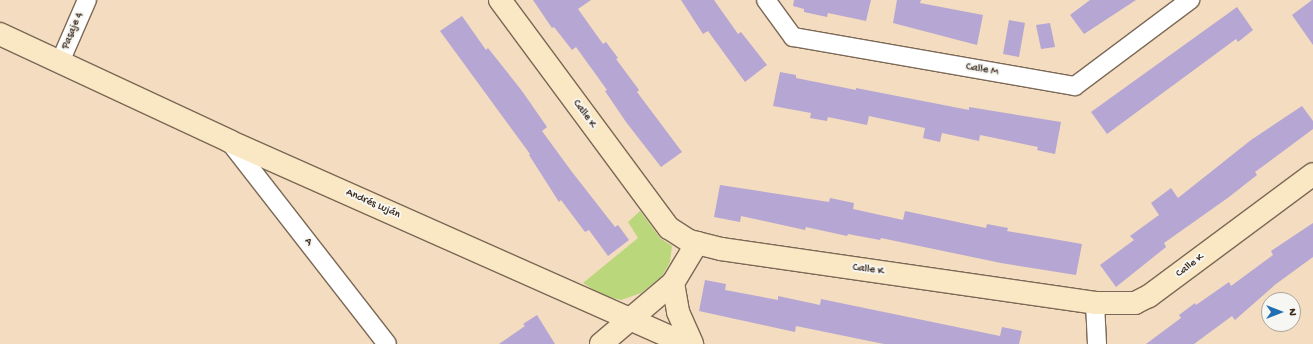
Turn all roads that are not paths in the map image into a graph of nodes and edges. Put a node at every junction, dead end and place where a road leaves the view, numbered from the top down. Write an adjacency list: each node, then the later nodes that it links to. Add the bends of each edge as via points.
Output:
1 (87, 0): 6 (street, Pasaje 4)
2 (500, 0): 9 (street, Calle K, via 669,228)
3 (766, 0): 4 (street, Calle M, via 793,37 1075,86)
4 (1190, 0)
5 (0, 34): 6 (street, Andrés Luján)
6 (60, 62): 7 (street, Andrés Luján)
7 (229, 140): 12 (street, Andrés Luján); 13 (street, A)
8 (1313, 174): 11 (street, Calle K, via 1149,296 1135,303)
9 (697, 244): 10 (street); 11 (street, Calle K)
10 (673, 283): 12 (street); 16 (street, via 678,312)
11 (1095, 303): 17 (street)
12 (632, 320): 14 (street); 15 (street, Andrés Luján)
13 (387, 344)
14 (601, 344)
15 (686, 344)
16 (692, 344)
17 (1097, 344)

